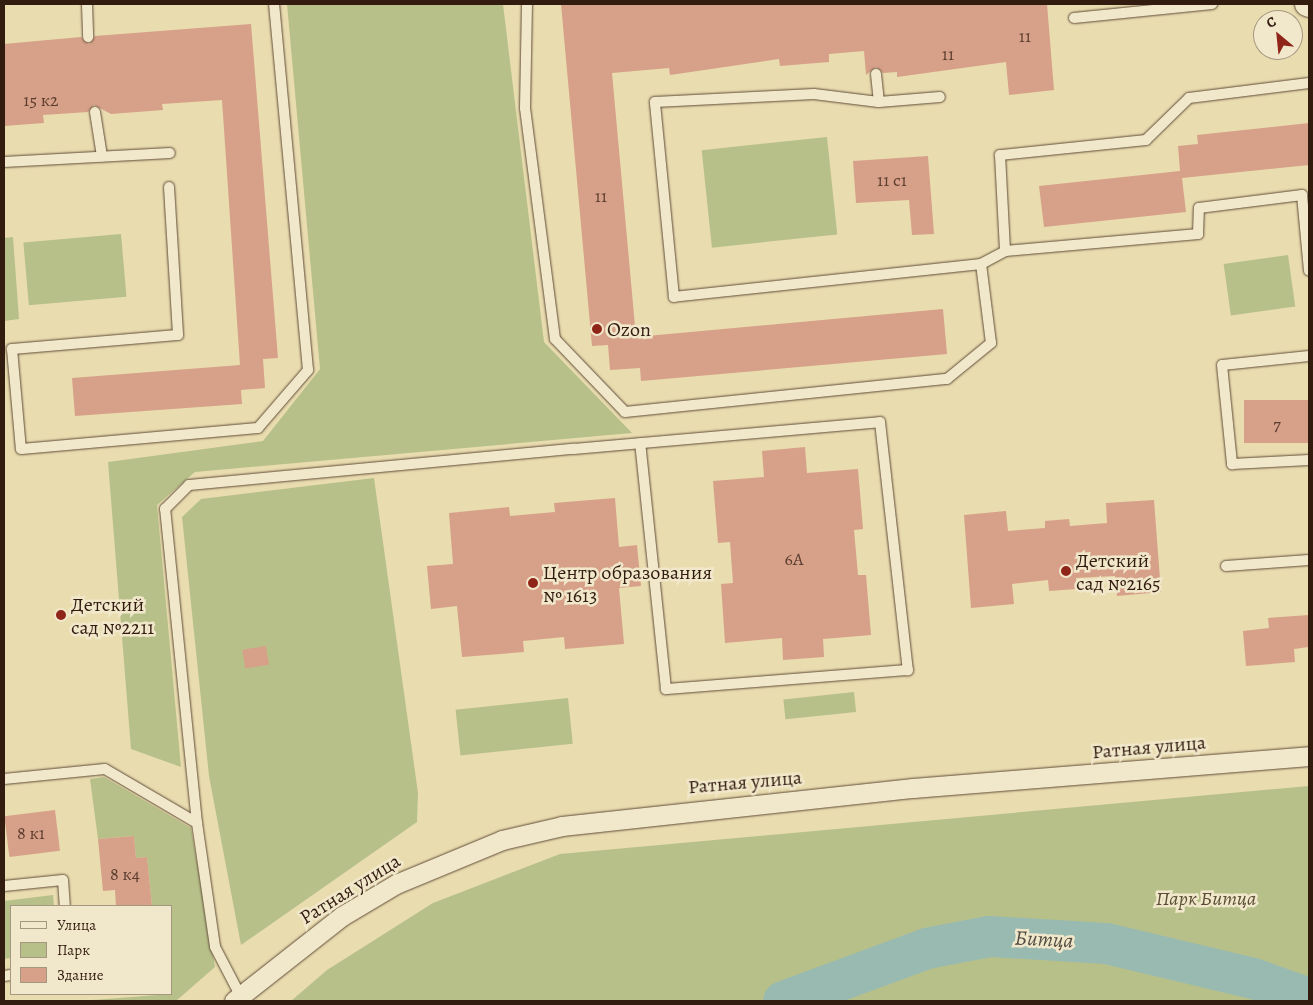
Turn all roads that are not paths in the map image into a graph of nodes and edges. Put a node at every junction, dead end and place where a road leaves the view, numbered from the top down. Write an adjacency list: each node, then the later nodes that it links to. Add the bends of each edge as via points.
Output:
1 (88, 4): 6 (lane)
2 (274, 4): 19 (lane, via 308,370 258,428 21,449)
3 (528, 4): 17 (lane, via 525,108 555,339 625,412 947,379 991,343)
4 (1212, 4): 5 (lane)
5 (1074, 18)
6 (88, 37)
7 (876, 74): 10 (lane)
8 (1309, 83): 16 (lane, via 1189,98 1146,140 1000,155)
9 (940, 97): 10 (lane)
10 (879, 102): 17 (lane, via 814,94 655,102 674,297)
11 (95, 112): 13 (lane)
12 (170, 153): 13 (lane)
13 (102, 156): 14 (lane)
14 (4, 162)
15 (169, 188): 19 (lane, via 178,335)
16 (1005, 251): 17 (lane); 18 (lane, via 1198,234 1199,208 1302,195)
17 (981, 264)
18 (1309, 272)
19 (8, 350)
20 (1309, 356): 22 (lane, via 1222,365 1232,464)
21 (640, 443): 21 (lane, via 880,422 908,670 666,689); 27 (lane, via 189,486 165,509)
22 (1309, 460)
23 (1309, 560): 24 (lane)
24 (1226, 566)
25 (1309, 756): 30 (street, Ратная улица, via 913,788 562,826 502,840 396,884 342,916)
26 (4, 779): 27 (lane, via 105,769)
27 (197, 823): 30 (lane, via 215,947)
28 (4, 886): 29 (lane, via 63,880)
29 (65, 905)
30 (237, 998)

